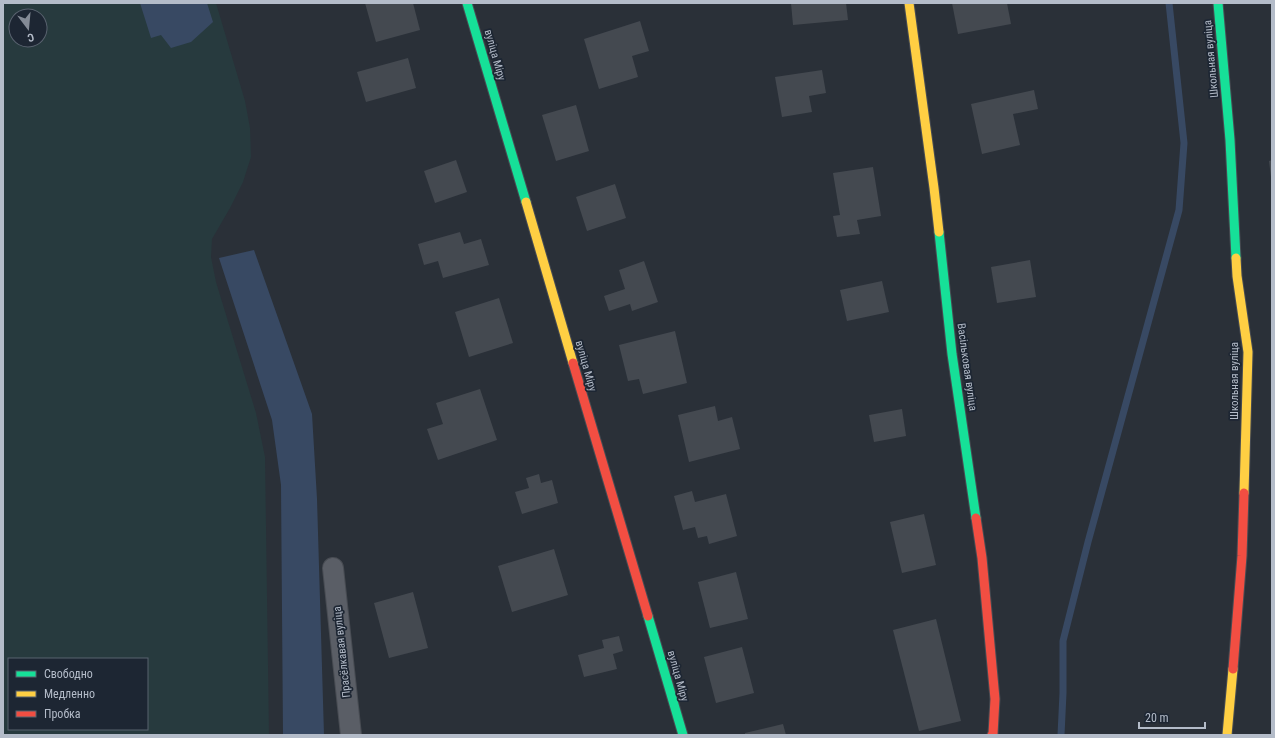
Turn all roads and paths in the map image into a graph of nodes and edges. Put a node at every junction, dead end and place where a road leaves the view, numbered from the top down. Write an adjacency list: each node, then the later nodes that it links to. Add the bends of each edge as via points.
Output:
1 (467, 3): 6 (street, вуліца Міру)
2 (909, 3): 7 (street, Васільковая вуліца, via 934,188 952,354 982,558 995,699)
3 (1218, 3): 8 (street, Школьная вуліца, via 1230,140 1237,276 1248,352 1242,556)
4 (333, 568): 5 (street, Прасёлкавая вуліца)
5 (350, 735)
6 (682, 735)
7 (993, 735)
8 (1227, 735)

